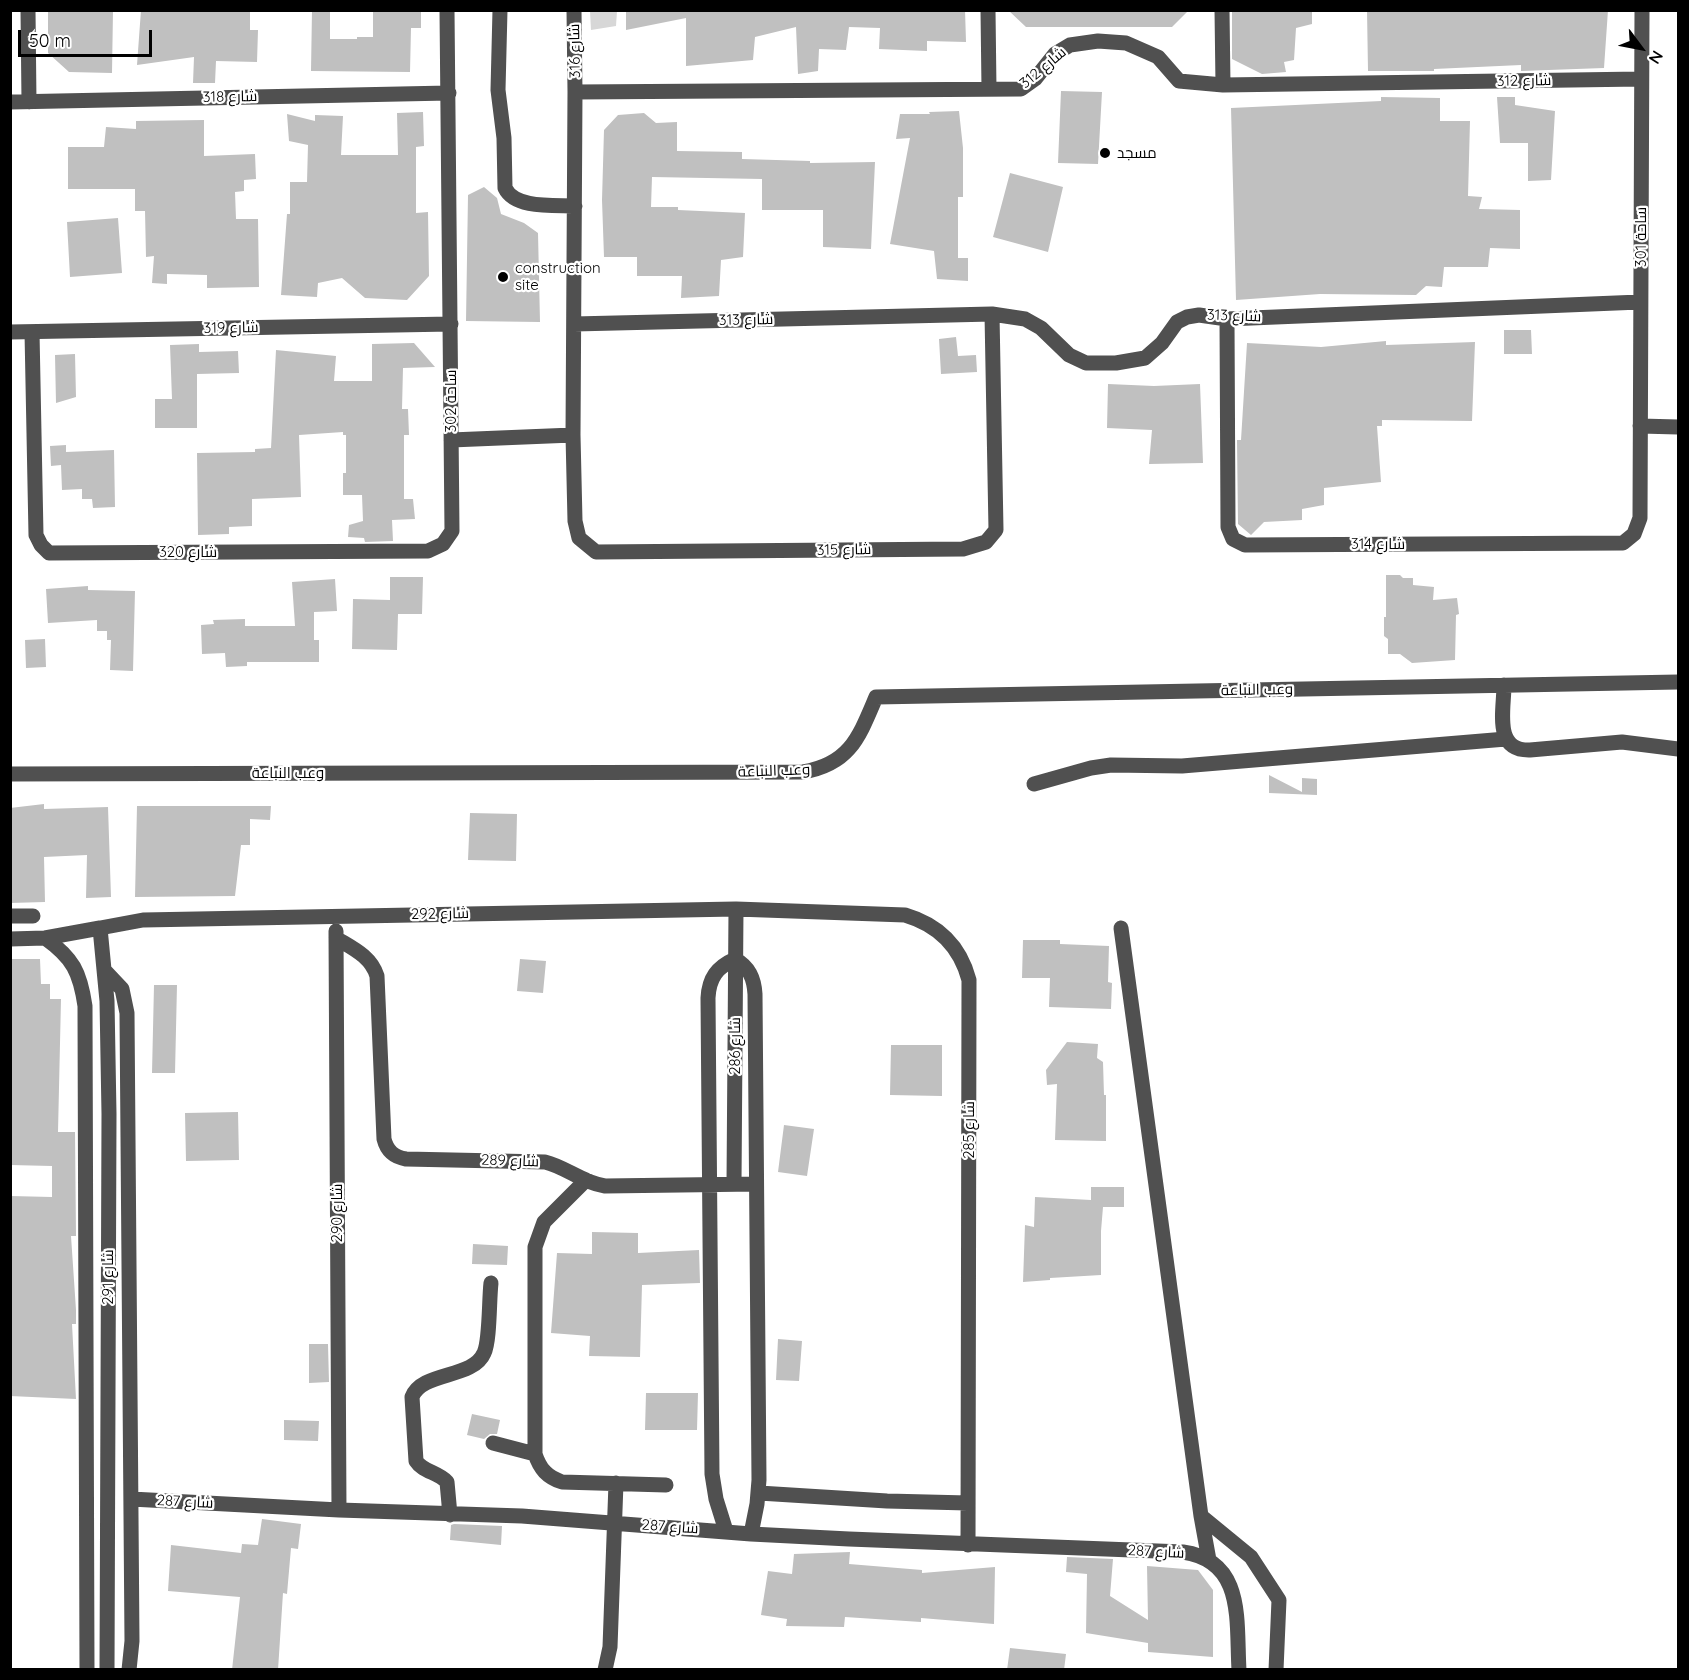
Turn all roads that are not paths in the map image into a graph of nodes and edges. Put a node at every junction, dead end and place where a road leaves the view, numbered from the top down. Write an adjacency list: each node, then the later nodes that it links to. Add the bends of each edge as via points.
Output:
1 (28, 10): 14 (street)
2 (447, 10): 12 (street, ساحة 302)
3 (500, 10): 15 (street, via 498,90 505,188 517,201)
4 (574, 10): 11 (street, شارع 316)
5 (988, 10): 10 (street)
6 (1222, 10): 9 (street)
7 (1642, 10): 8 (street, ساحة 301)
8 (1641, 80): 9 (street, شارع 312); 16 (street, ساحة 301)
9 (1223, 85): 10 (street, شارع 312, via 1179,81 1158,57 1126,43 1098,41 1070,45 1055,54 1035,79 1021,89)
10 (988, 89): 11 (street, شارع 312)
11 (575, 92): 15 (street)
12 (449, 93): 14 (street, شارع 318); 19 (street, ساحة 302)
13 (10, 102): 14 (street, شارع 318)
14 (28, 102)
15 (575, 206): 20 (street)
16 (1640, 302): 18 (street, شارع 313); 23 (street, ساحة 301)
17 (992, 314): 18 (street, شارع 313, via 1025,319 1041,328 1069,355 1086,363 1145,358 1177,322 1187,317); 20 (street, شارع 313); 25 (street, شارع 315, via 996,530 986,542 963,549 596,552 579,538 575,521)
18 (1227, 319): 23 (street, شارع 314, via 1228,527 1233,539 1245,545 1623,543 1634,534 1640,518)
19 (451, 324): 22 (street, شارع 319); 26 (street, ساحة 302)
20 (574, 324): 25 (street)
21 (10, 332): 22 (street, شارع 319)
22 (32, 332): 26 (street, شارع 320, via 36,535 50,553 428,551 443,544 452,531)
23 (1640, 426): 24 (street)
24 (1678, 428)
25 (573, 435): 26 (street, ساحة 302)
26 (451, 440)
27 (1678, 682): 28 (street, وعب النباعة)
28 (1504, 685): 29 (street); 31 (street, وعب النباعة, via 876,697 859,736 845,754 825,766 803,772)
29 (1506, 740): 30 (street, via 1523,750 1622,742); 32 (street, via 1182,766 1111,765)
30 (1678, 749)
31 (10, 774)
32 (1034, 784)
33 (736, 909): 36 (street, شارع 292); 42 (street, شارع 286); 65 (street, شارع 285, via 905,915 945,935 966,970)
34 (10, 916): 35 (street)
35 (33, 916)
36 (336, 916): 37 (street, شارع 292, via 143,920); 40 (street, شارع 290)
37 (100, 928): 39 (street); 43 (street, شارع 291)
38 (1121, 928): 68 (street)
39 (45, 938): 41 (street); 53 (street, via 68,956 75,967 85,1006)
40 (336, 938): 48 (street, شارع 289, via 367,958 378,976 385,1146 394,1155 537,1160); 66 (street, شارع 290)
41 (10, 939)
42 (735, 959): 49 (street, via 718,970 708,988); 50 (street, شارع 286); 51 (street, via 748,970 755,985)
43 (105, 971): 44 (street, شارع 291); 45 (street, via 122,989 127,1005)
44 (109, 1114): 45 (street); 46 (street, شارع 291)
45 (128, 1114): 47 (street)
46 (109, 1173): 47 (street); 54 (street, شارع 291)
47 (128, 1173): 55 (street)
48 (586, 1180): 49 (street, شارع 289, via 605,1186); 57 (street, via 544,1222 535,1247)
49 (711, 1184): 50 (street, شارع 289); 70 (street, via 712,1474)
50 (734, 1184): 51 (street, شارع 289)
51 (756, 1184): 63 (street)
52 (490, 1283): 67 (street, via 484,1354 476,1364 420,1386 412,1397 416,1461 447,1482)
53 (86, 1339): 54 (street); 58 (street)
54 (108, 1347): 55 (street); 59 (street, شارع 291)
55 (130, 1355): 60 (street)
56 (493, 1443): 57 (street)
57 (536, 1454): 61 (street, via 542,1469 561,1482)
58 (86, 1475): 59 (street); 74 (street)
59 (108, 1476): 60 (street); 75 (street, شارع 291)
60 (130, 1476): 64 (street)
61 (616, 1483): 62 (street); 69 (street)
62 (666, 1485)
63 (759, 1493): 65 (street); 71 (street)
64 (131, 1499): 66 (street, شارع 287); 76 (street)
65 (968, 1503): 72 (street, شارع 285)
66 (339, 1510): 67 (street, شارع 287)
67 (450, 1515): 69 (street, شارع 287)
68 (1201, 1516): 73 (street); 79 (street, via 1251,1557 1279,1600)
69 (614, 1523): 70 (street, شارع 287); 77 (street, via 610,1647)
70 (726, 1531): 71 (street, شارع 287)
71 (751, 1534): 72 (street, شارع 287)
72 (968, 1545): 73 (street, شارع 287, via 1182,1552)
73 (1209, 1560): 78 (street, via 1225,1575 1234,1594)
74 (87, 1670)
75 (107, 1670)
76 (129, 1670)
77 (605, 1670)
78 (1239, 1670)
79 (1276, 1670)

